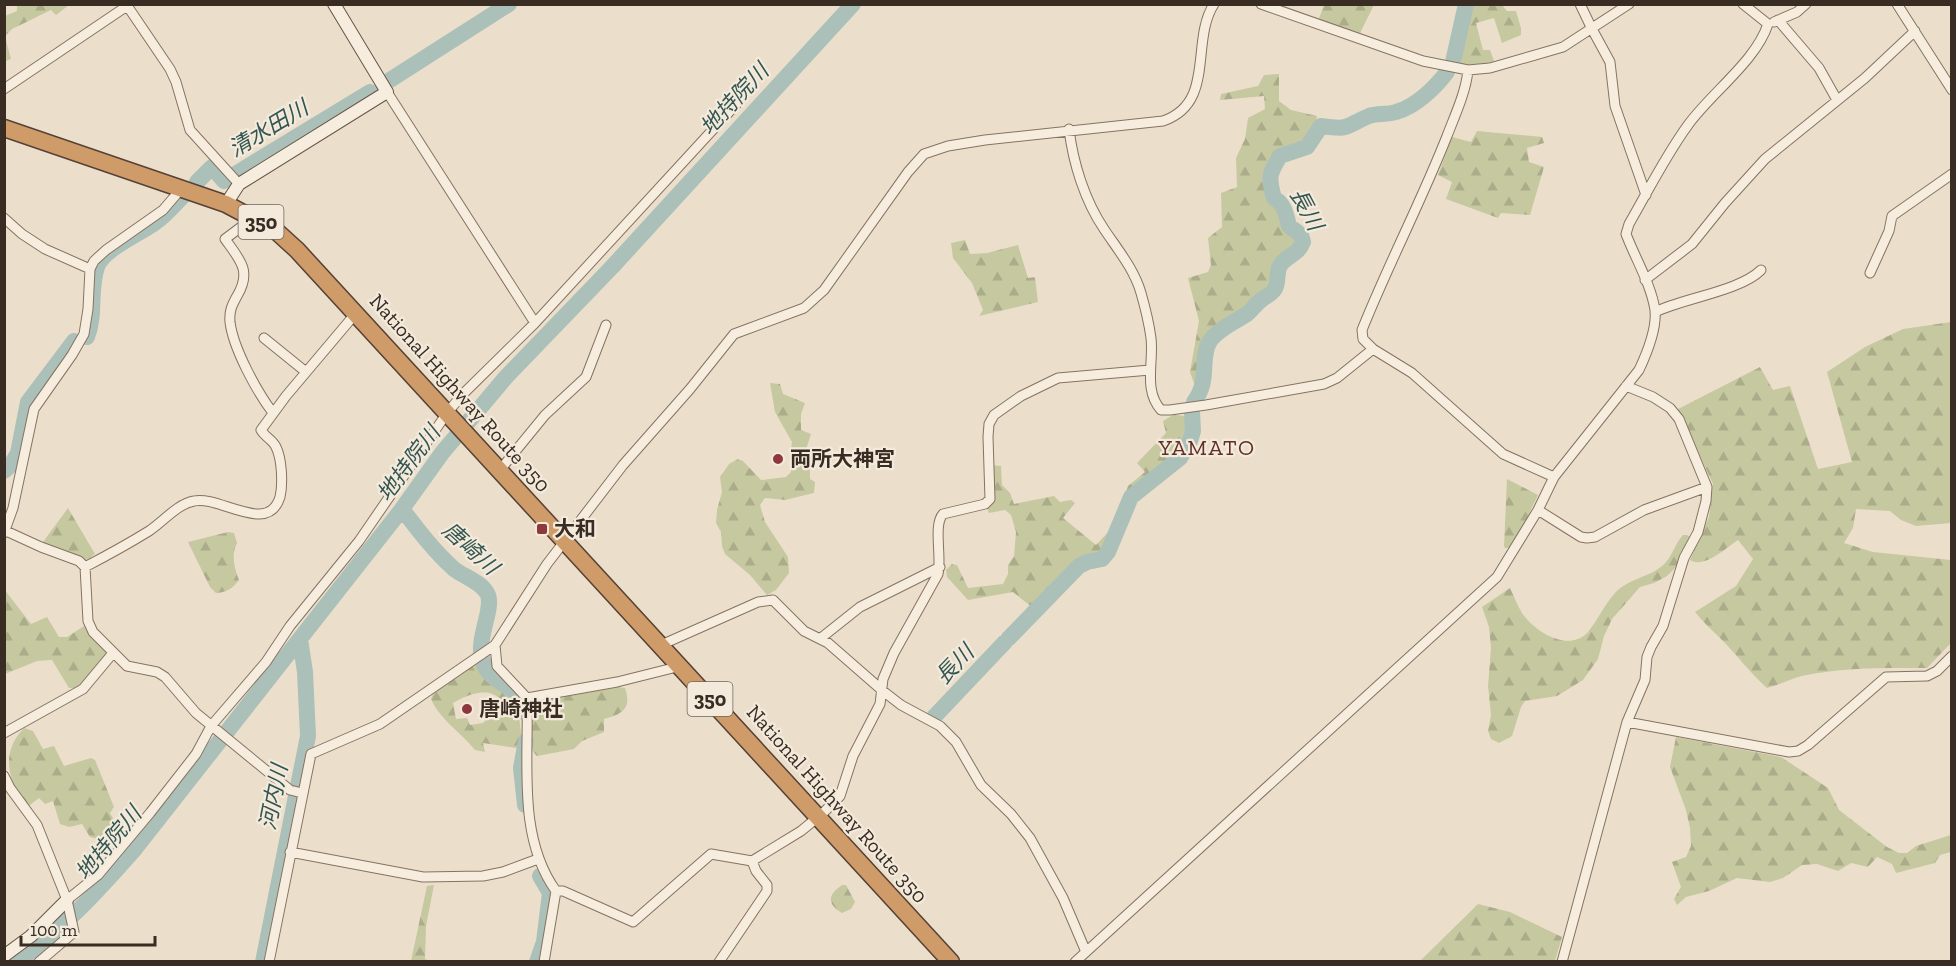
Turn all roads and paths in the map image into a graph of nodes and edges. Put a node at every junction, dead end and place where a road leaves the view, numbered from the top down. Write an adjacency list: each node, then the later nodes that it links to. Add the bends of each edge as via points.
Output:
1 (334, 4): 17 (street)
2 (1214, 4): 21 (street, via 1204,33 1197,87 1178,113 1163,121)
3 (1261, 4): 14 (street, via 1423,61)
4 (1580, 4): 12 (street)
5 (1629, 4): 12 (street)
6 (1743, 4): 11 (street)
7 (1806, 4): 10 (street)
8 (1897, 4): 13 (street)
9 (127, 5): 15 (street); 23 (street, via 170,69 190,130)
10 (1778, 20): 11 (street); 19 (street, via 1819,68)
11 (1768, 24): 25 (street, via 1736,72 1689,123)
12 (1592, 29): 14 (street, via 1544,54); 25 (street, via 1610,62 1615,106)
13 (1915, 31): 16 (street); 19 (street)
14 (1468, 70): 38 (street, via 1435,166 1362,330 1363,339)
15 (4, 89)
16 (1952, 90)
17 (387, 92): 23 (street); 35 (street)
18 (742, 98): 35 (street)
19 (1838, 100): 32 (street, via 1765,159 1692,244)
20 (4, 128): 24 (highway, National Highway Route 350 / 350)
21 (1069, 129): 39 (street, via 1089,201 1135,275 1141,292 1151,338); 49 (street, via 942,147 924,154 824,290 804,308 734,334 623,465)
22 (1952, 174): 31 (street, via 1892,216)
23 (235, 179): 26 (street)
24 (181, 189): 26 (highway, National Highway Route 350 / 350); 29 (street, via 163,210 106,250)
25 (1646, 195): 32 (street, via 1626,234)
26 (226, 204): 27 (highway, National Highway Route 350 / 350)
27 (251, 216): 34 (highway, National Highway Route 350 / 350, via 275,230 297,250); 42 (street, via 225,239 243,266 245,279 231,307 230,321 237,348)
28 (4, 218): 29 (street, via 45,249)
29 (90, 269): 48 (street, via 84,334 34,409)
30 (1761, 270): 33 (street, via 1740,284)
31 (1870, 273)
32 (1645, 280): 33 (street)
33 (1655, 312): 41 (street, via 1645,357)
34 (356, 313): 40 (street); 43 (highway, National Highway Route 350 / 350)
35 (536, 323): 43 (street, via 462,395)
36 (606, 325): 44 (street, via 586,377 545,415)
37 (264, 338): 40 (street)
38 (1373, 349): 39 (street, via 1324,384 1170,410 1161,410 1157,405); 45 (street, via 1412,373 1503,454)
39 (1150, 370): 51 (street, via 1058,378 994,415 988,437 990,500 939,518)
40 (306, 372): 42 (street)
41 (1626, 386): 45 (street); 46 (street, via 1653,397 1679,419)
42 (273, 413): 50 (street, via 261,430 276,445 278,454 280,497 274,508 267,513 248,514 209,500 194,501)
43 (449, 416): 44 (highway, National Highway Route 350 / 350); 61 (street, via 359,541)
44 (500, 470): 49 (highway, National Highway Route 350 / 350)
45 (1554, 477): 47 (street)
46 (1707, 487): 47 (street, via 1644,510 1595,537 1581,537); 60 (street, via 1698,532 1684,558 1663,626 1651,647 1645,680)
47 (1538, 510): 71 (street, via 1497,577)
48 (5, 532): 50 (street, via 79,561)
49 (566, 541): 53 (street, via 530,588); 54 (highway, National Highway Route 350 / 350)
50 (85, 567): 55 (street, via 88,621)
51 (940, 567): 52 (street, via 860,607); 58 (street, via 894,652 883,679)
52 (821, 638): 54 (street, via 804,632 773,600 766,600); 58 (street)
53 (495, 645): 59 (street, via 497,666); 64 (street, via 380,724 311,754)
54 (661, 645): 57 (highway, National Highway Route 350 / 350)
55 (113, 653): 61 (street, via 127,666 165,677 186,704); 62 (street, via 83,689)
56 (1952, 656): 60 (street, via 1927,676 1886,677 1798,751)
57 (681, 666): 59 (street); 65 (highway, National Highway Route 350 / 350)
58 (883, 692): 65 (street, via 852,756 840,796); 71 (street, via 939,726 956,742 981,785 1029,838 1063,898)
59 (527, 698): 67 (street, via 528,796)
60 (1628, 722): 79 (street)
61 (214, 728): 64 (street, via 290,790); 70 (street, via 98,875)
62 (5, 734)
63 (4, 776): 70 (street, via 37,825)
64 (302, 793): 66 (street)
65 (819, 817): 68 (street); 77 (highway, National Highway Route 350 / 350)
66 (290, 852): 67 (street, via 423,877 483,876); 74 (street)
67 (538, 859): 69 (street)
68 (752, 861): 69 (street, via 711,854 633,922); 76 (street, via 767,891)
69 (556, 891): 75 (street)
70 (67, 900): 72 (street); 73 (street, via 74,932)
71 (1086, 952): 78 (street)
72 (4, 956)
73 (39, 962)
74 (269, 962)
75 (544, 962)
76 (718, 962)
77 (951, 962)
78 (1075, 962)
79 (1562, 962)

